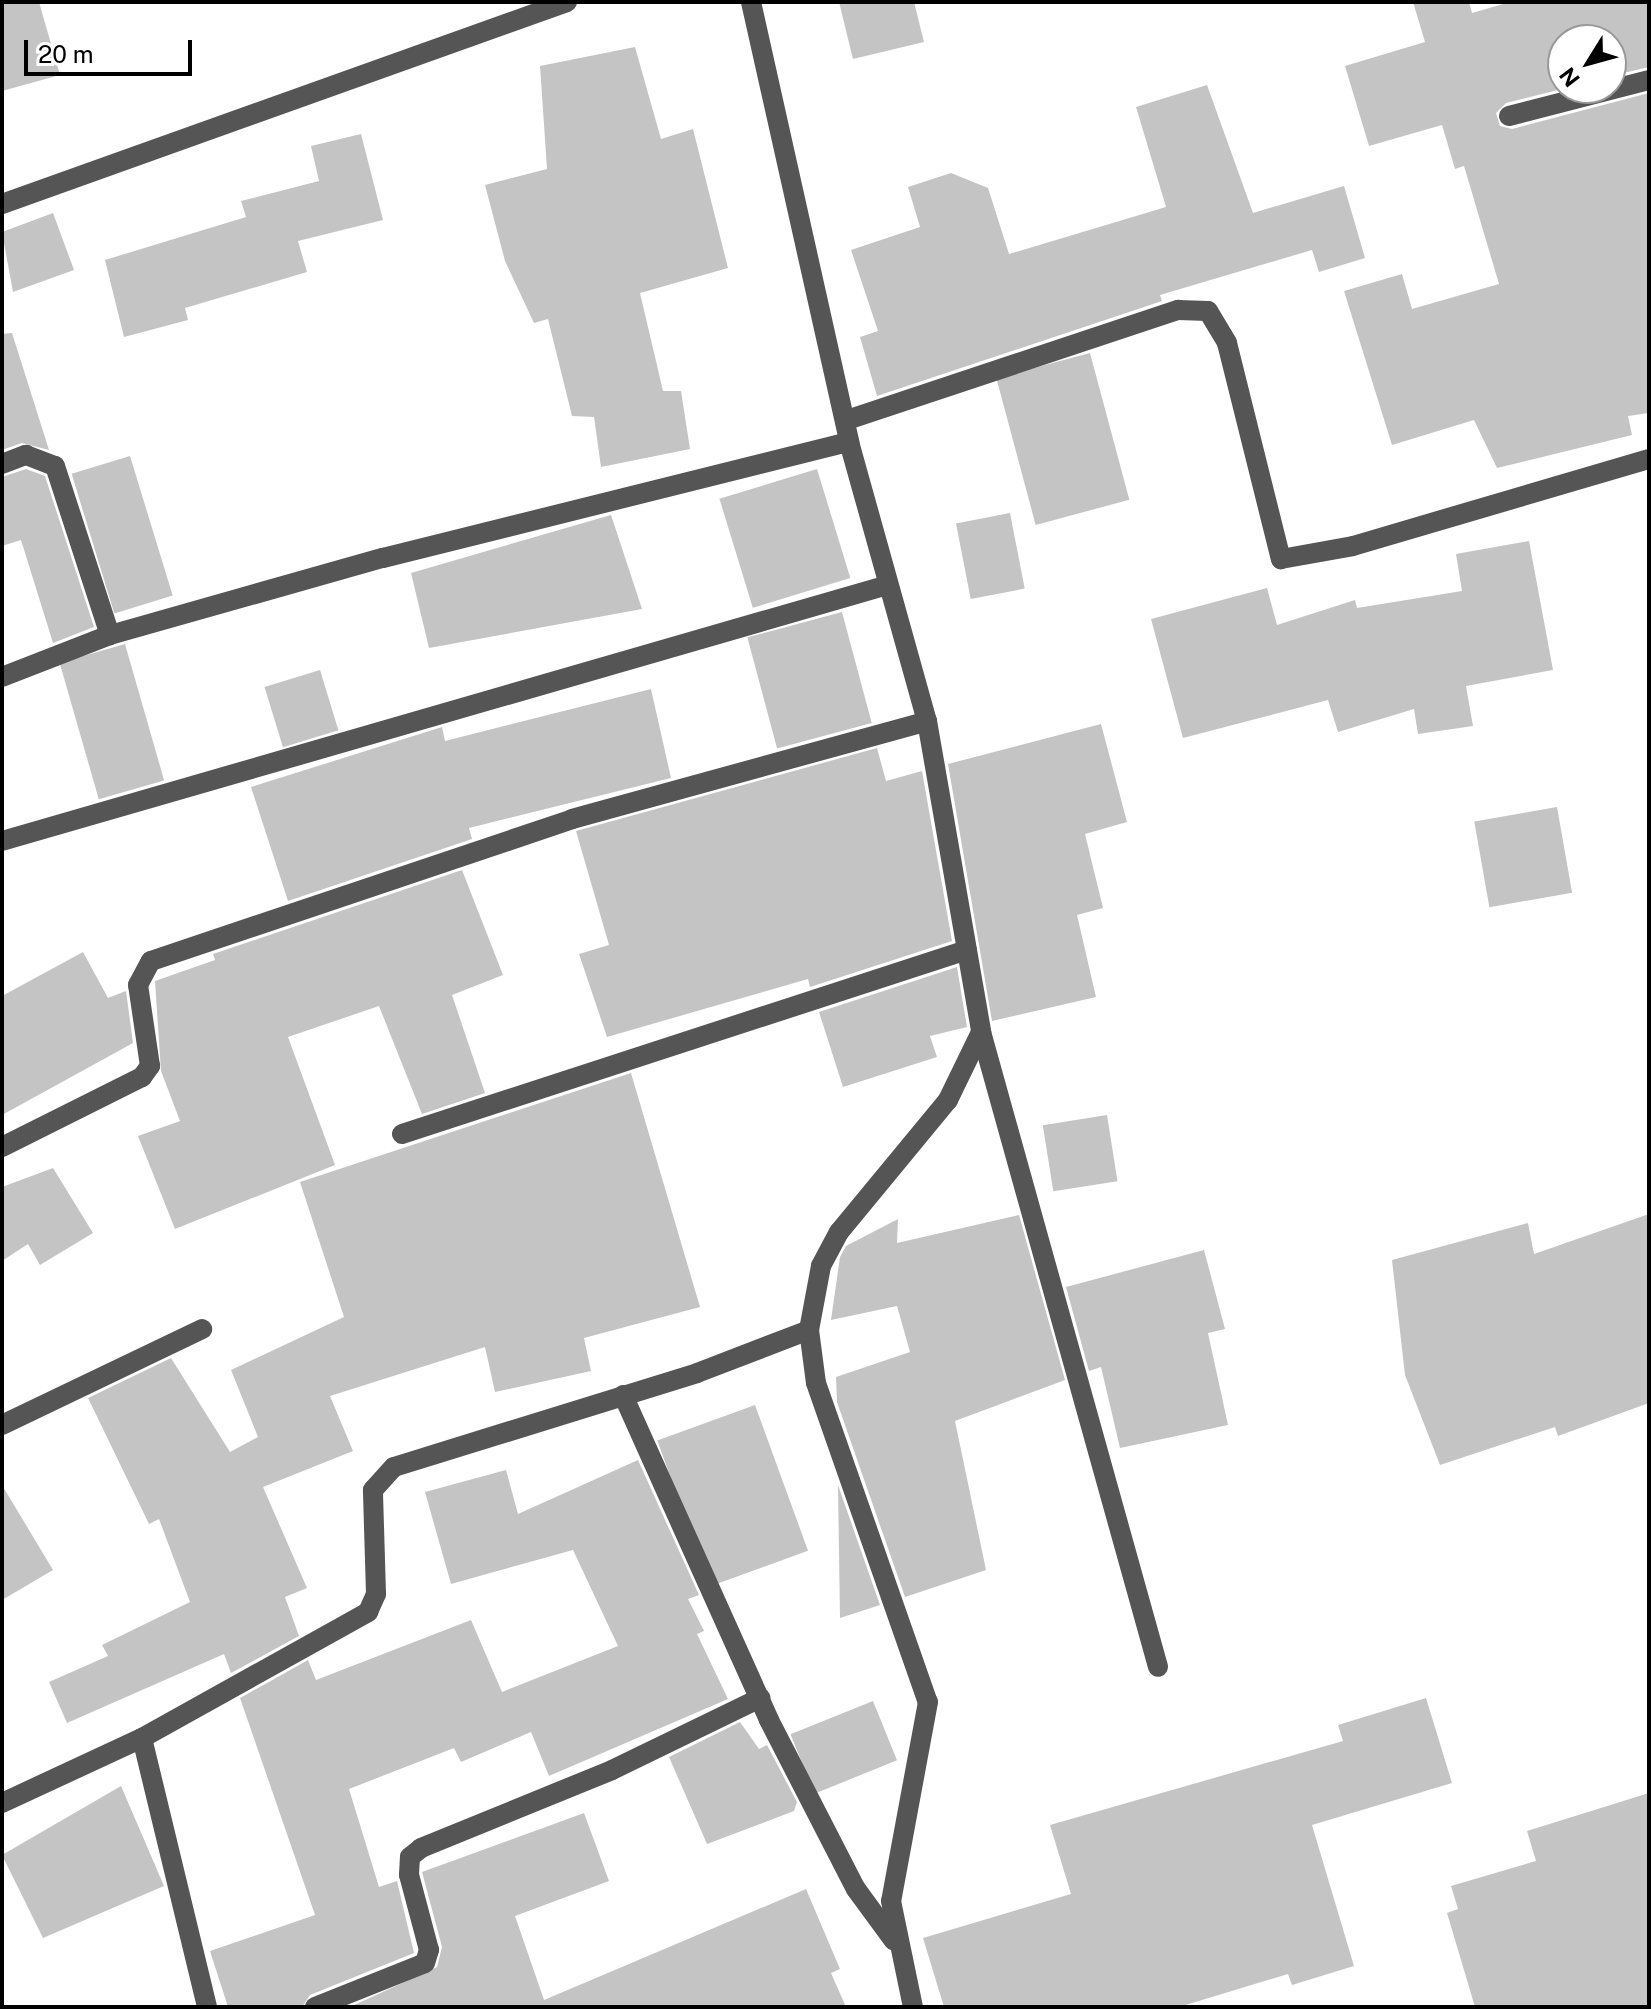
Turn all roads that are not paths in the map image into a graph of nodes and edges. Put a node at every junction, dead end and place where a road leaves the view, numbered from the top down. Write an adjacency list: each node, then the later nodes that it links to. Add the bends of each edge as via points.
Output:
1 (567, 2): 5 (street)
2 (751, 2): 6 (street)
3 (1649, 80): 4 (street)
4 (1509, 116)
5 (2, 204)
6 (850, 419): 7 (street); 8 (street, via 1178,310 1208,311 1227,343 1281,559 1353,546)
7 (849, 442): 10 (street); 11 (street, via 609,497)
8 (1649, 459)
9 (2, 464): 11 (street, via 26,455 55,466)
10 (888, 585): 13 (street); 14 (street)
11 (110, 635): 12 (street)
12 (2, 677)
13 (927, 721): 15 (street); 18 (street, via 572,819 151,961 138,985 150,1066 142,1077)
14 (2, 841)
15 (967, 950): 16 (street); 17 (street)
16 (981, 1032): 20 (street, via 948,1100 839,1232 821,1266); 23 (street)
17 (402, 1134)
18 (2, 1147)
19 (202, 1329): 22 (street)
20 (809, 1330): 21 (street); 27 (street, via 816,1383 928,1702 895,1866)
21 (623, 1395): 24 (street); 25 (street, via 380,1475 373,1490 376,1594 368,1612)
22 (2, 1425)
23 (1158, 1667)
24 (760, 1698): 27 (street, via 856,1889); 29 (street, via 612,1770 421,1848 410,1857 409,1875 429,1950 425,1963)
25 (142, 1738): 26 (street); 28 (street)
26 (2, 1803)
27 (894, 1941): 30 (street)
28 (207, 2007)
29 (315, 2007)
30 (913, 2007)

